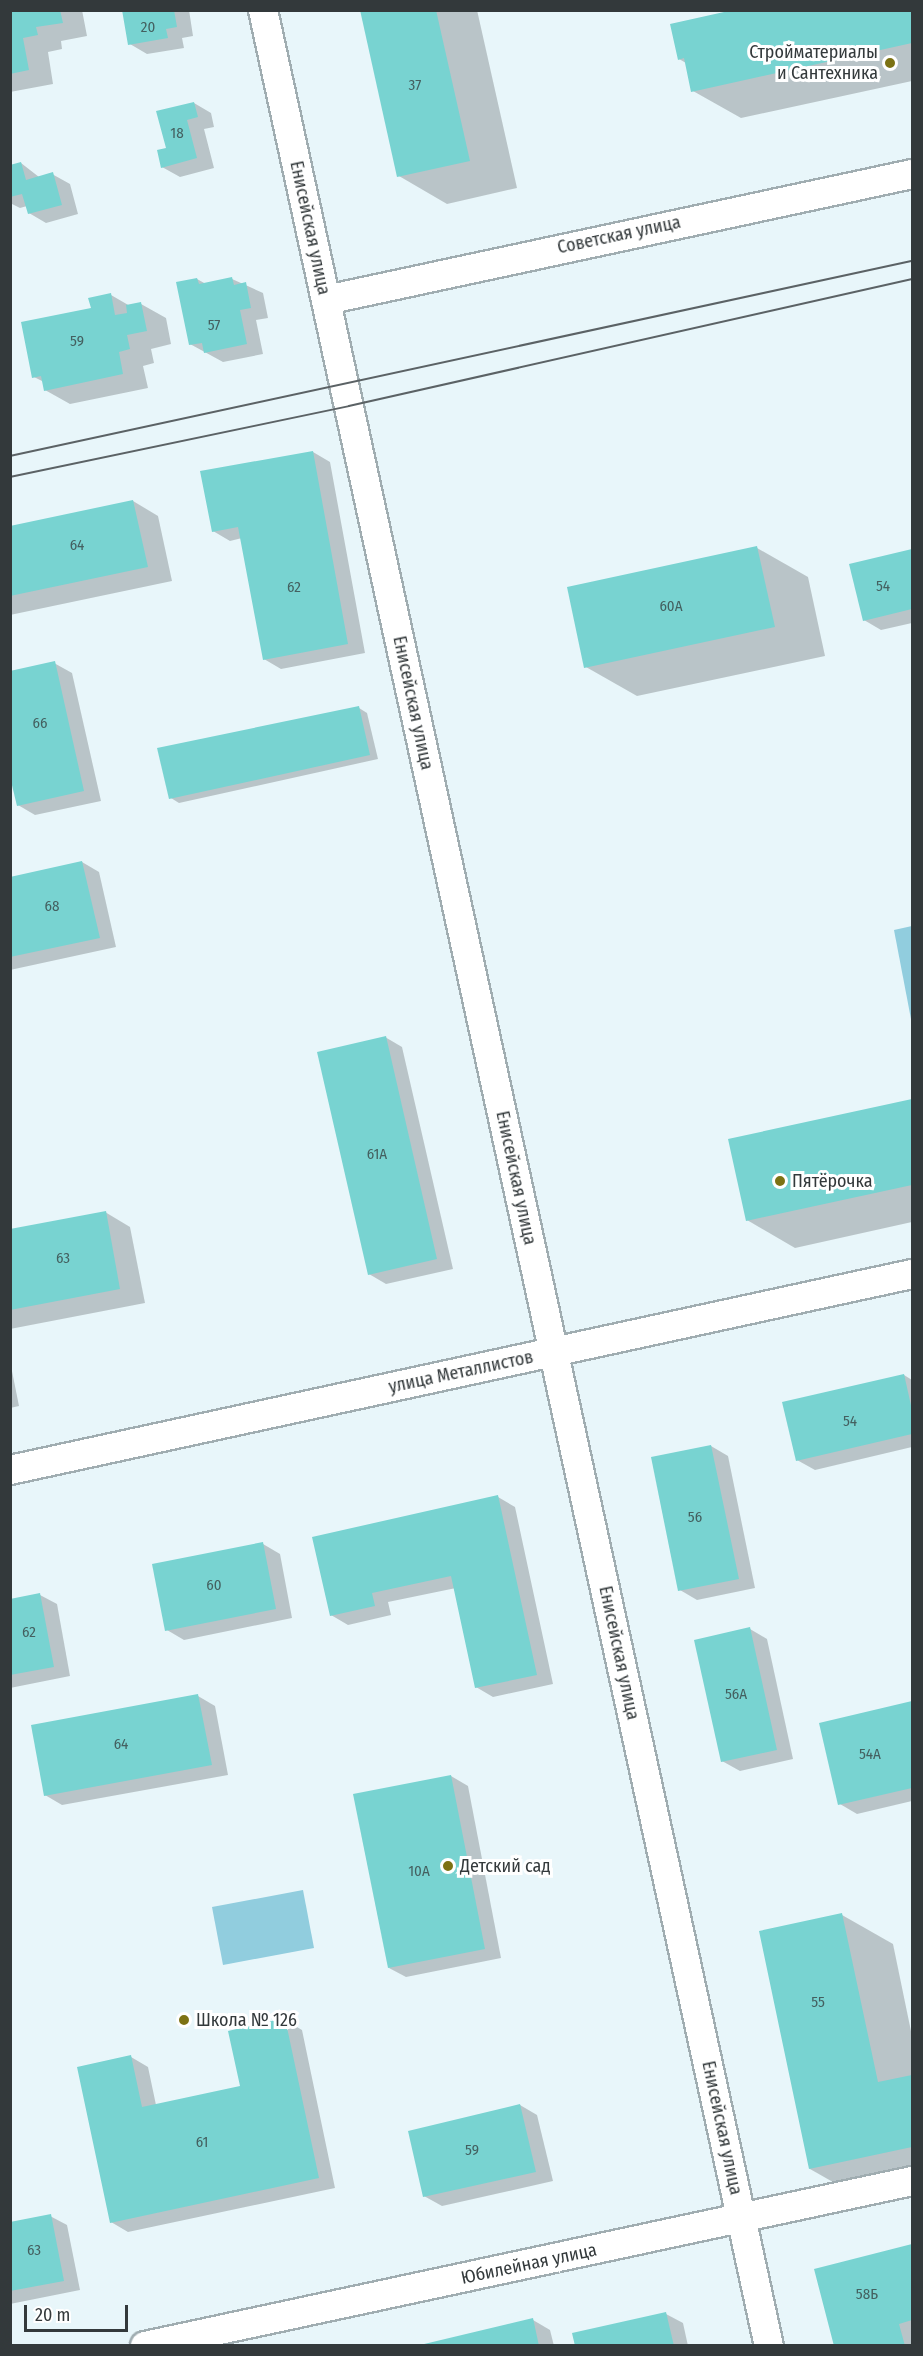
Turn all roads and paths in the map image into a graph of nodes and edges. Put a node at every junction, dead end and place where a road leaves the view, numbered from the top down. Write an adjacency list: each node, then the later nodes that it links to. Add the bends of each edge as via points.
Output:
1 (263, 10): 3 (street, Енисейская улица)
2 (912, 174): 3 (street, Советская улица)
3 (326, 300): 5 (street, Енисейская улица)
4 (912, 1274): 5 (street, улица Металлистов)
5 (553, 1352): 6 (street, улица Металлистов); 8 (street, Енисейская улица)
6 (10, 1470)
7 (912, 2181): 8 (street, Юбилейная улица)
8 (742, 2218): 9 (street, Юбилейная улица); 10 (street, Енисейская улица)
9 (145, 2346)
10 (769, 2346)

